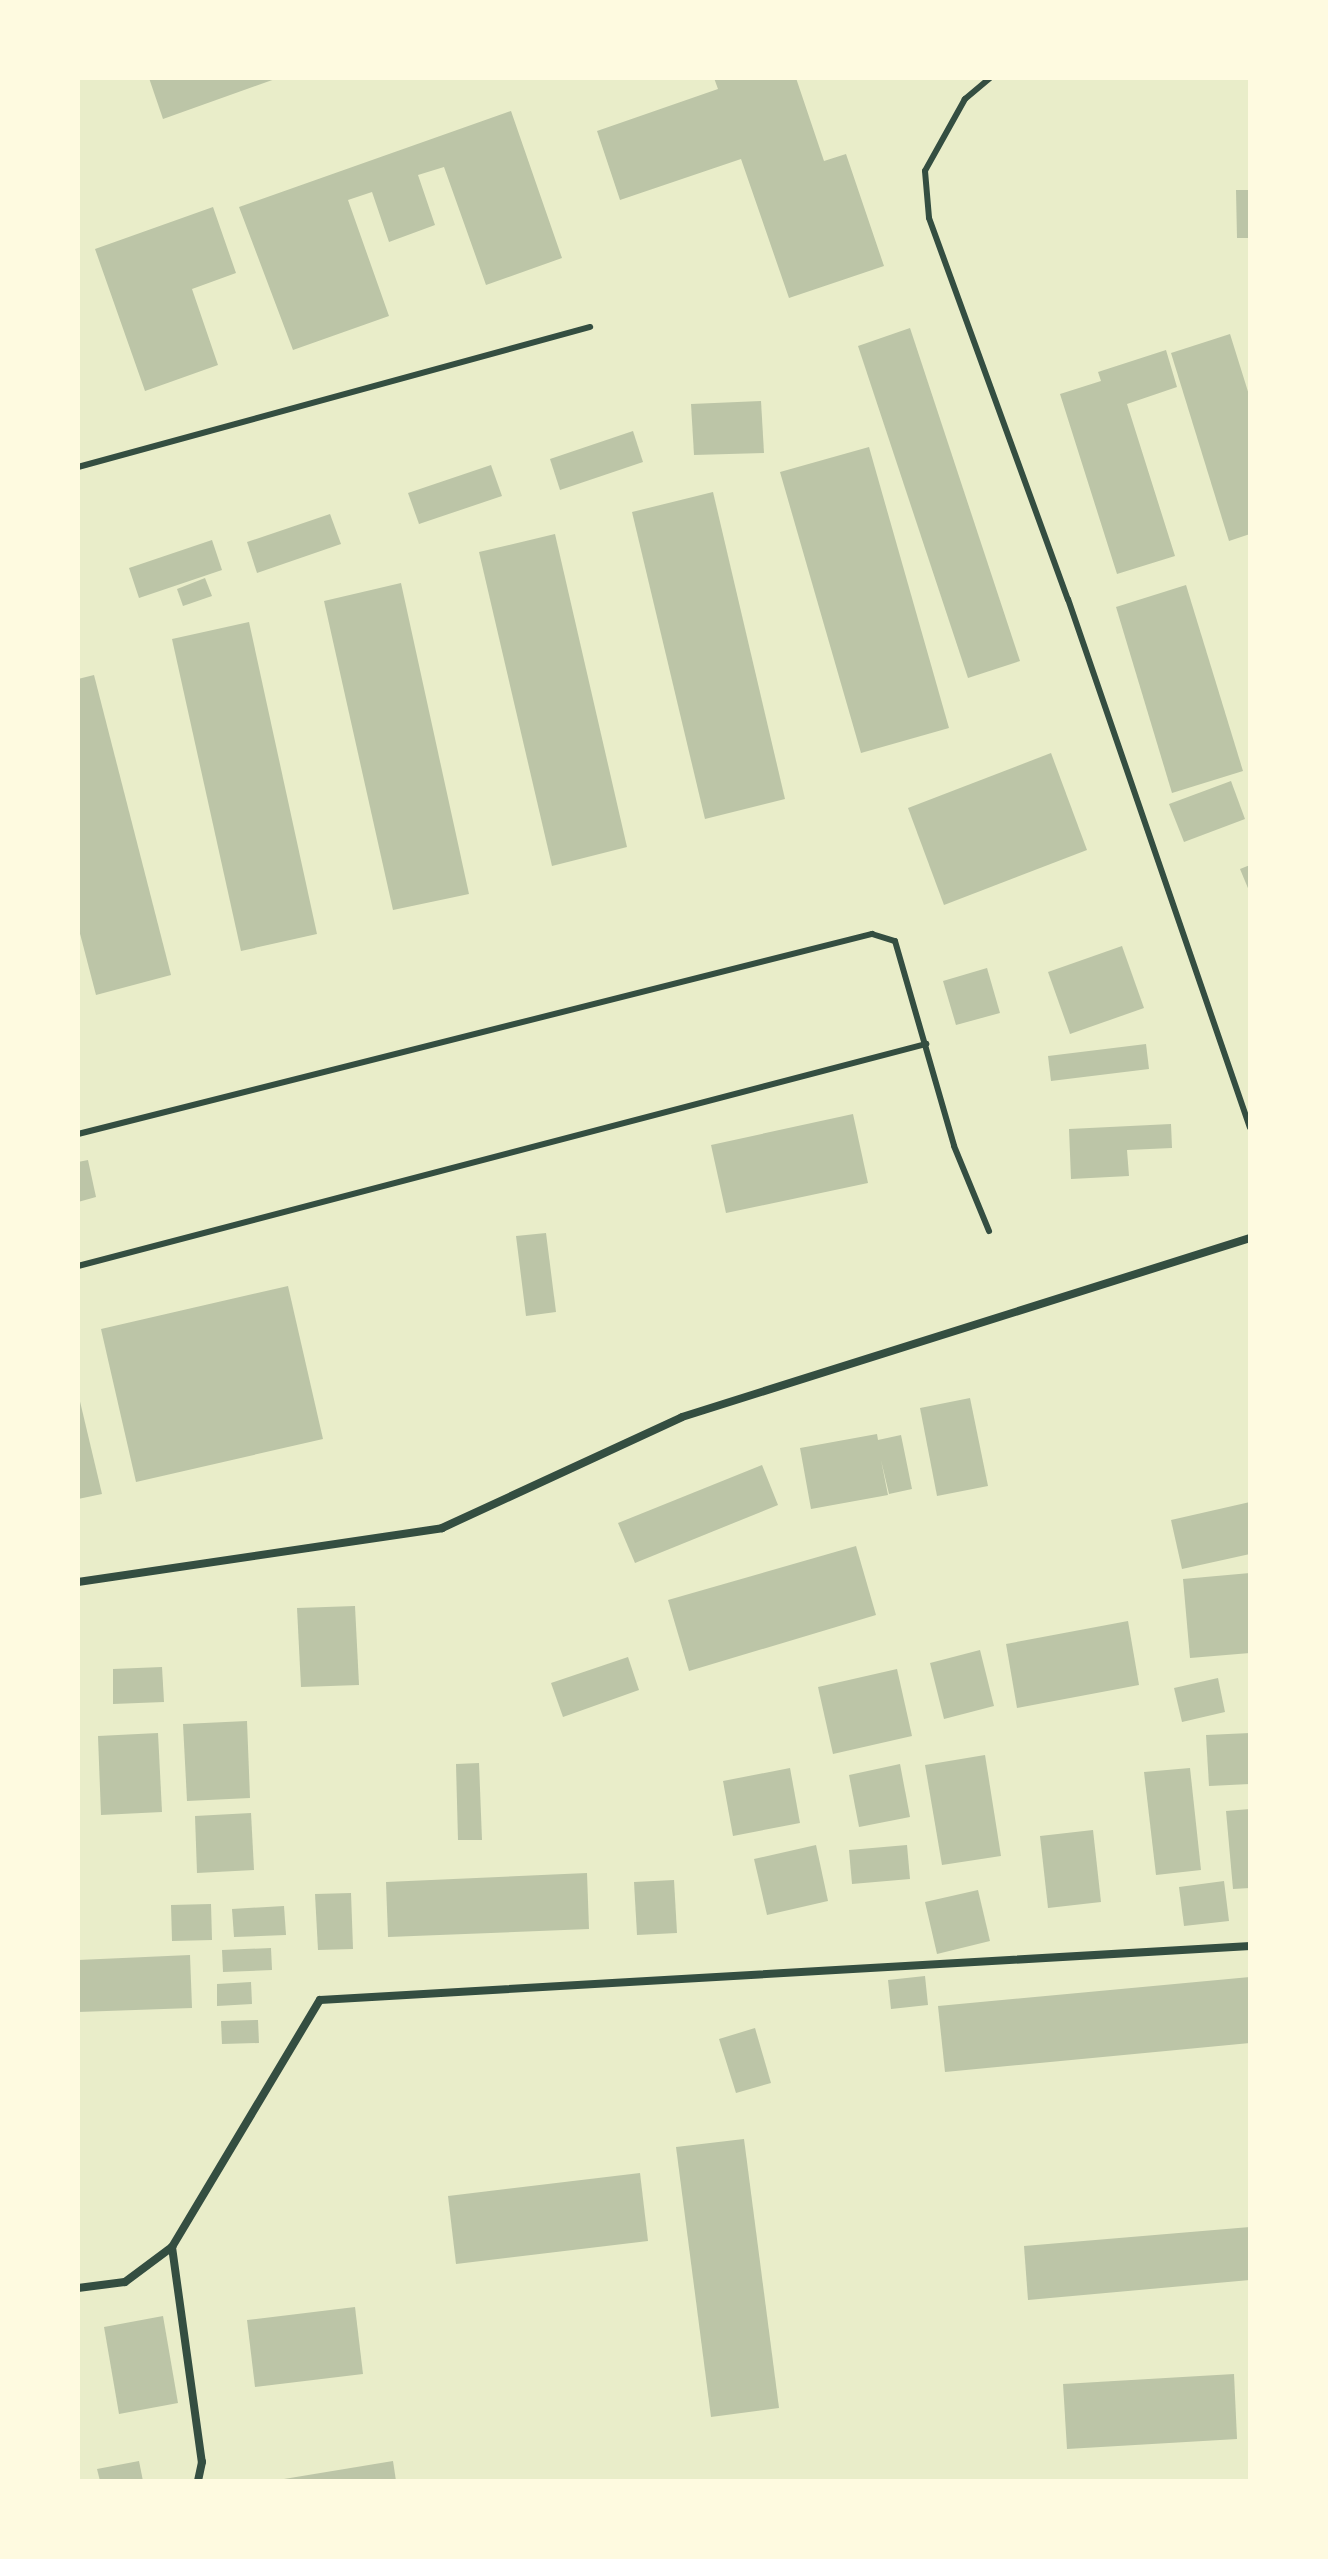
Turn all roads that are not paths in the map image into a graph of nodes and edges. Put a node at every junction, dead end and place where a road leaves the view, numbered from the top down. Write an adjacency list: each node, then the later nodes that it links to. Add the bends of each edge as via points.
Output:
1 (990, 78): 5 (lane, via 965,99 925,171 929,218 1068,599)
2 (590, 327): 3 (lane)
3 (78, 467)
4 (926, 1044): 6 (lane, via 895,941 872,934); 7 (lane, via 954,1146); 9 (lane)
5 (1250, 1128)
6 (78, 1134)
7 (989, 1231)
8 (1250, 1238): 10 (street, via 682,1417 442,1528)
9 (78, 1266)
10 (78, 1582)
11 (1250, 1946): 12 (street, via 320,2000)
12 (172, 2247): 13 (street, via 125,2282); 14 (street, via 202,2462)
13 (78, 2288)
14 (198, 2481)

